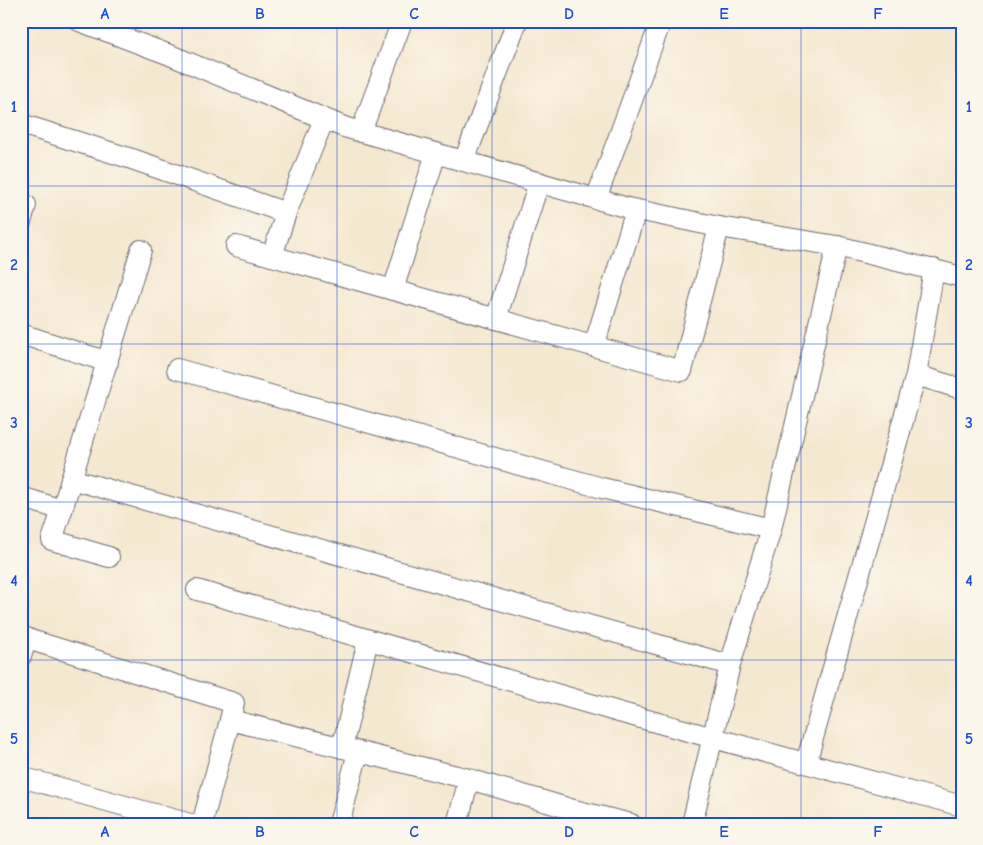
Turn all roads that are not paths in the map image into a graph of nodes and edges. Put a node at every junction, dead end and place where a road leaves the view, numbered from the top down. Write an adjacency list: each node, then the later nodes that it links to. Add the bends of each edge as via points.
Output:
1 (80, 21): 5 (street)
2 (402, 21): 7 (street)
3 (517, 21): 9 (street)
4 (661, 21): 11 (street)
5 (324, 118): 7 (street); 13 (street)
6 (21, 124): 13 (street)
7 (361, 132): 8 (street)
8 (436, 153): 9 (street); 21 (street)
9 (464, 161): 10 (street)
10 (539, 182): 11 (street); 22 (street)
11 (596, 199): 12 (street)
12 (636, 210): 14 (street); 24 (street)
13 (286, 212): 18 (street)
14 (719, 227): 16 (street); 24 (street, via 682,371)
15 (236, 246): 18 (street)
16 (837, 246): 19 (street); 32 (street)
17 (141, 250): 25 (street)
18 (272, 256): 21 (street)
19 (934, 269): 20 (street); 27 (street)
20 (962, 277)
21 (394, 290): 22 (street)
22 (496, 319): 24 (street)
23 (21, 334): 25 (street)
24 (594, 346)
25 (108, 362): 29 (street)
26 (177, 369): 32 (street, via 602,488)
27 (916, 375): 28 (street); 41 (street)
28 (962, 388)
29 (71, 479): 31 (street); 37 (street)
30 (21, 497): 31 (street)
31 (62, 510): 33 (street, via 52,540)
32 (771, 529): 37 (street)
33 (108, 557)
34 (196, 590): 35 (street)
35 (368, 640): 39 (street); 40 (street)
36 (23, 644): 38 (street, via 234,703)
37 (730, 665): 39 (street)
38 (230, 720): 40 (street); 47 (street)
39 (713, 738): 41 (street); 51 (street)
40 (350, 750): 43 (street); 48 (street)
41 (806, 763): 44 (street)
42 (21, 776): 46 (street)
43 (468, 779): 45 (street); 49 (street)
44 (962, 806)
45 (573, 817): 50 (street)
46 (190, 824)
47 (202, 824)
48 (339, 824)
49 (457, 824)
50 (631, 824)
51 (692, 824)

